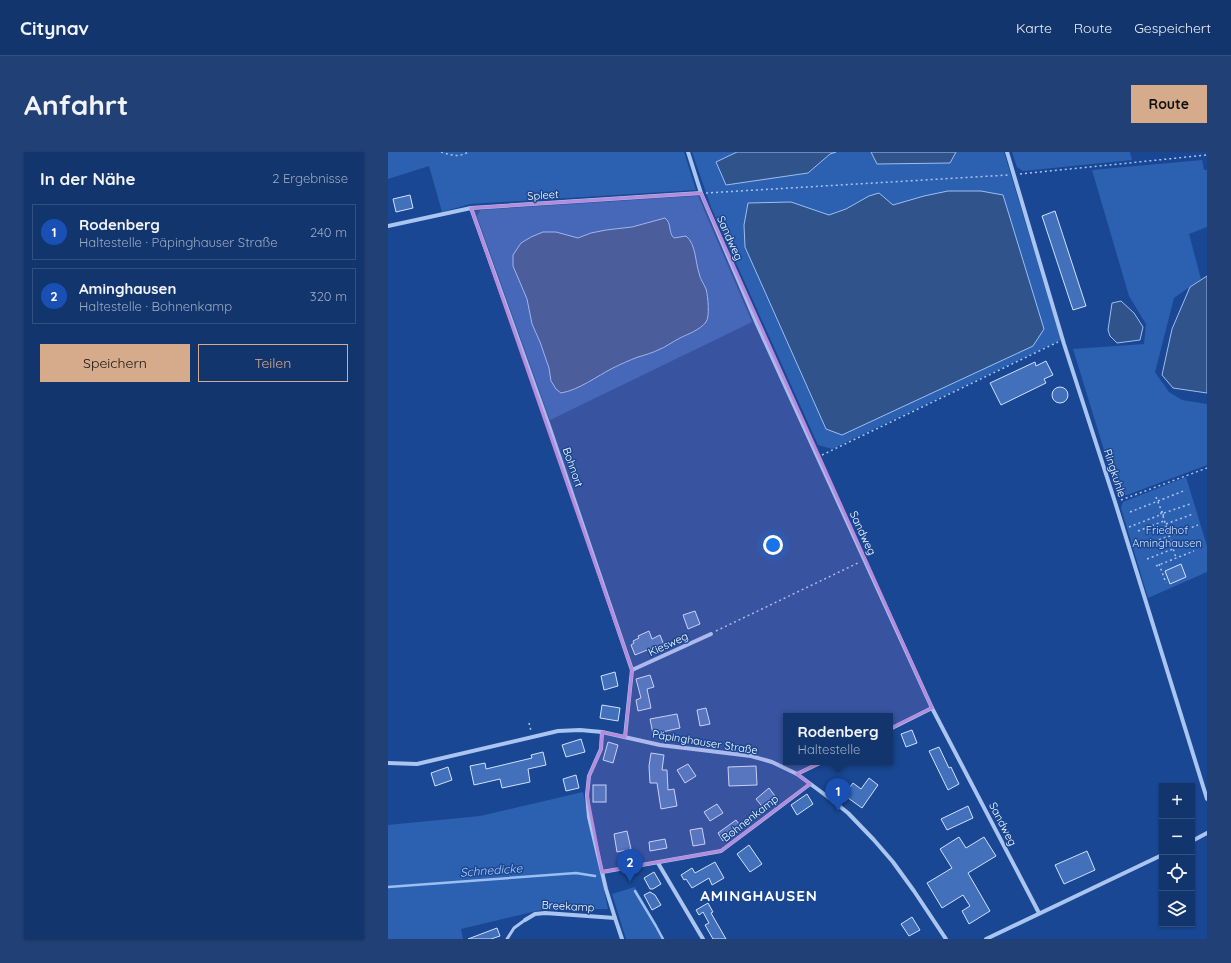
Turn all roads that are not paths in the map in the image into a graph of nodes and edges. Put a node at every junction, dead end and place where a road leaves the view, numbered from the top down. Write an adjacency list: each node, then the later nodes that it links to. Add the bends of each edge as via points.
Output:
1 (688, 152): 3 (street, Sandweg)
2 (1008, 152): 16 (street, Ringkuhle, via 1062,340 1124,529)
3 (700, 193): 4 (street, Spleet); 8 (street, Sandweg)
4 (471, 208): 5 (street, Spleet); 7 (street, Bohnort)
5 (388, 225)
6 (711, 634): 7 (street, Kiesweg)
7 (632, 670): 11 (street, Bohnort)
8 (932, 708): 9 (street); 22 (street, Sandweg)
9 (893, 728)
10 (602, 732): 11 (street, Päpinghauser Straße); 12 (street, Päpinghauser Straße, via 558,731 417,764); 21 (street, via 601,749 589,776 587,795 589,817)
11 (625, 737): 14 (street, Päpinghauser Straße, via 660,745 752,756)
12 (388, 763)
13 (816, 765): 14 (street)
14 (797, 774): 15 (street, Päpinghauser Straße)
15 (810, 784): 20 (street, Bohnenkamp, via 721,851); 28 (street, Päpinghauser Straße, via 848,813 883,851)
16 (1207, 799)
17 (1207, 834): 18 (street)
18 (1195, 840)
19 (1159, 856): 22 (street)
20 (658, 863): 21 (street, Bohnenkamp); 27 (street)
21 (602, 872): 23 (street)
22 (1039, 913): 29 (street)
23 (614, 918): 24 (street, Breekamp, via 545,913 535,914); 26 (street)
24 (525, 920): 25 (lane, Breekamp, via 514,928)
25 (507, 939)
26 (622, 939)
27 (703, 939)
28 (946, 939)
29 (986, 939)

